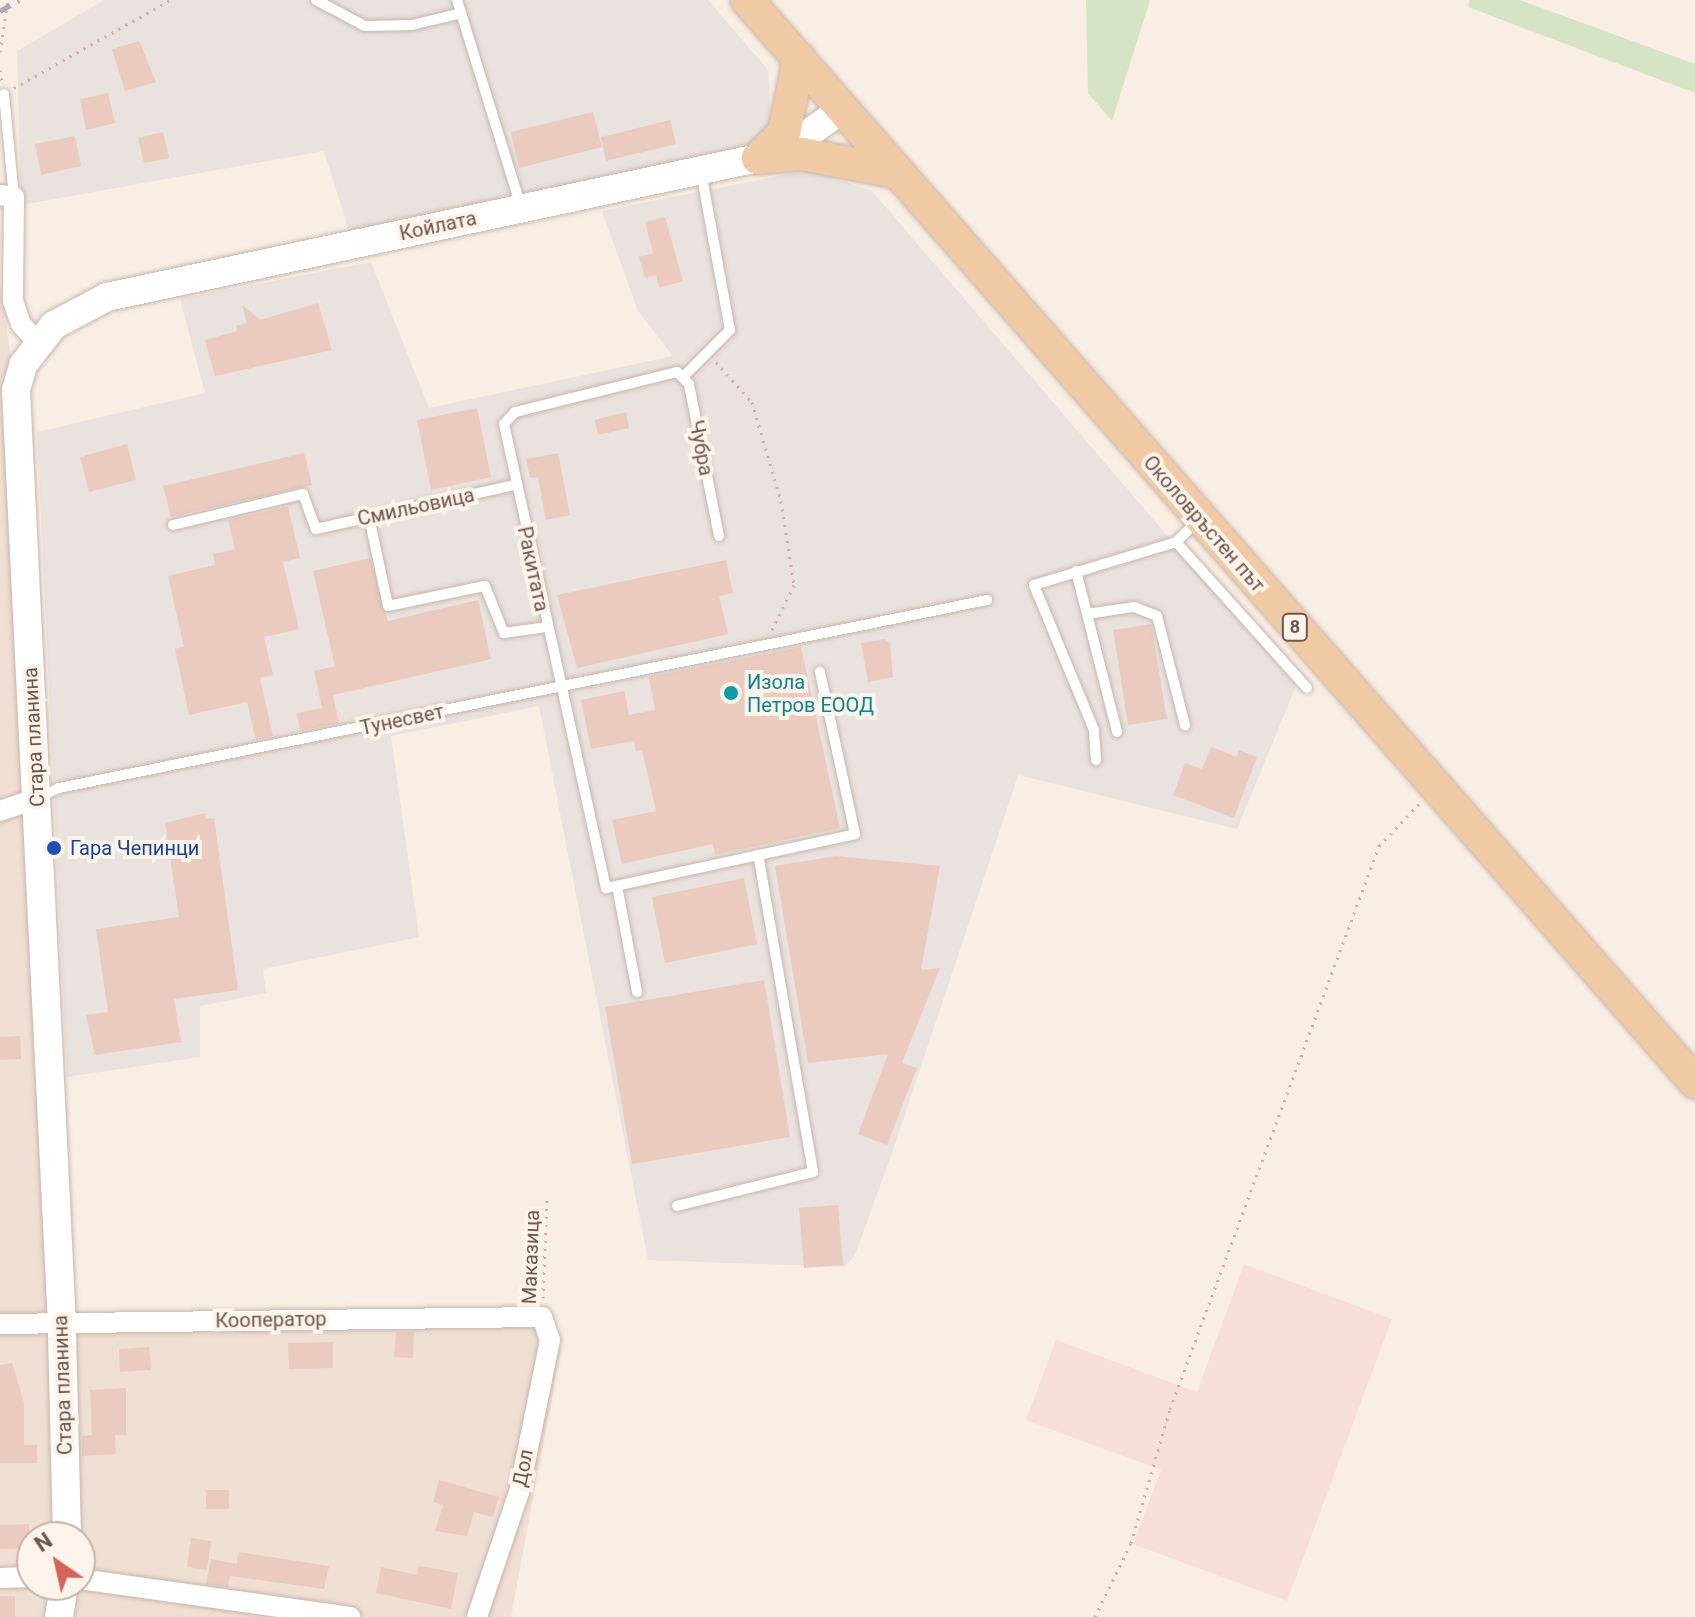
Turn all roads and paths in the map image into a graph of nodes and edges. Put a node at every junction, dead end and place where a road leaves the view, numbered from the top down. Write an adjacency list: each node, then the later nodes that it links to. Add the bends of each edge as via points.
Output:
1 (8, 0): 7 (path)
2 (170, 0): 9 (path)
3 (316, 0): 6 (lane, via 365,26 412,25)
4 (457, 0): 6 (lane)
5 (747, 0): 8 (main road, Околовръстен път / 8)
6 (462, 13): 15 (lane)
7 (0, 52)
8 (799, 59): 10 (main road, Околовръстен път / 8); 11 (main road, via 784,133)
9 (4, 94): 14 (lane)
10 (841, 110): 11 (street, Койлата, via 798,141); 13 (main road, Околовръстен път / 8)
11 (758, 158): 12 (street, Койлата); 13 (main road, via 812,155)
12 (701, 170): 15 (street, Койлата); 17 (lane, via 730,330)
13 (896, 172): 21 (main road, Околовръстен път / 8)
14 (7, 196): 16 (street, via 13,301 21,324)
15 (522, 209): 16 (street, Койлата, via 107,297 77,310)
16 (37, 342): 37 (street, Стара планина, via 16,390)
17 (708, 353): 18 (lane); 29 (path, via 752,402 781,501 794,585)
18 (684, 376): 19 (lane, Ракитата, via 671,372 508,417 503,434); 23 (lane, Чубра)
19 (515, 485): 20 (lane, Смильовица); 28 (lane, Ракитата)
20 (369, 517): 22 (lane, Смильовица, via 316,529 303,494); 28 (lane, via 388,606 485,586 504,633)
21 (1200, 520): 24 (lane); 36 (main road, Околовръстен път / 8)
22 (173, 525)
23 (719, 536)
24 (1176, 542): 25 (lane); 32 (lane)
25 (1076, 571): 27 (lane); 35 (lane, via 1038,580 1034,593 1094,730)
26 (987, 600): 29 (lane, Тунесвет)
27 (1087, 614): 33 (lane, via 1134,607 1157,616); 34 (lane)
28 (546, 627): 31 (lane, Ракитата)
29 (767, 641): 31 (lane, Тунесвет)
30 (820, 672): 39 (lane, via 855,834)
31 (558, 687): 37 (lane, Тунесвет, via 59,788); 40 (lane, Ракитата)
32 (1307, 688)
33 (1185, 725)
34 (1117, 732)
35 (1096, 760)
36 (1438, 788): 42 (main road, Околовръстен път / 8); 52 (path, via 1379,846 1170,1409 1131,1543)
37 (37, 798): 38 (street); 47 (street, Стара планина)
38 (0, 811)
39 (758, 855): 40 (lane); 44 (lane, via 813,1172)
40 (611, 887): 41 (lane, Ракитата)
41 (637, 992)
42 (1695, 1082)
43 (547, 1197): 45 (path, Маказица)
44 (677, 1206)
45 (542, 1317): 47 (street, Кооператор); 51 (street, Дол, via 550,1340 519,1492)
46 (0, 1324): 47 (street, Кооператор)
47 (62, 1325): 48 (street, Стара планина)
48 (67, 1521)
49 (96, 1581): 50 (street)
50 (350, 1617)
51 (477, 1617)
52 (1095, 1617)

